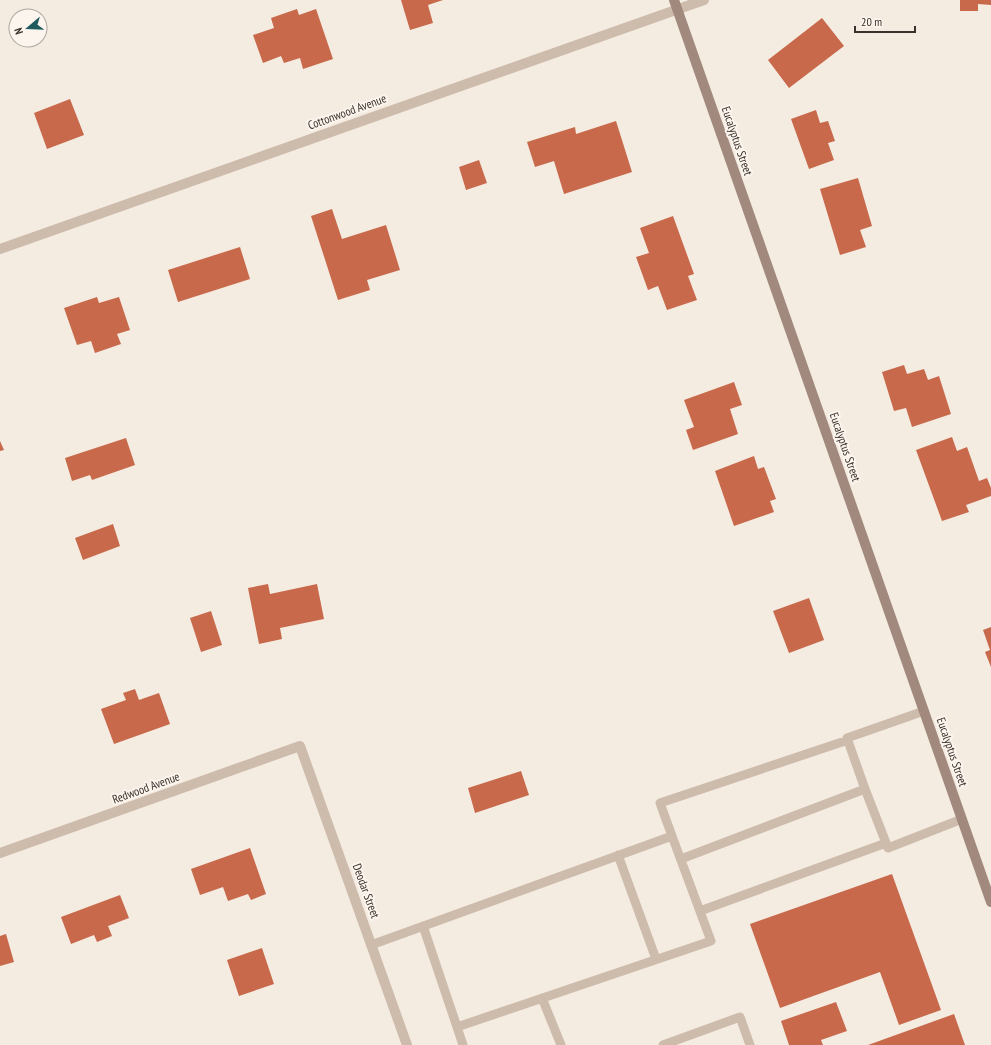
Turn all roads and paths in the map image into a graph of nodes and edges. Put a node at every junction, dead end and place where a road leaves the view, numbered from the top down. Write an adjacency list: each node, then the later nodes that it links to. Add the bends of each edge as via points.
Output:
1 (704, 0): 2 (street, Cottonwood Avenue)
2 (675, 5): 3 (street, Cottonwood Avenue); 4 (main road, Eucalyptus Street)
3 (0, 250)
4 (924, 710): 5 (lane, via 847,738); 8 (main road, Eucalyptus Street)
5 (848, 740): 7 (lane); 9 (lane, via 660,803)
6 (300, 746): 11 (street, Redwood Avenue); 17 (street, Deodar Street)
7 (865, 789): 10 (lane); 13 (lane)
8 (962, 819): 10 (lane, via 888,848); 14 (main road, Eucalyptus Street)
9 (672, 836): 12 (lane); 13 (lane)
10 (886, 843): 15 (lane)
11 (0, 853)
12 (618, 855): 16 (lane); 18 (lane)
13 (681, 859): 15 (lane)
14 (991, 902)
15 (700, 911): 18 (lane, via 711,941)
16 (423, 926): 17 (lane); 20 (lane)
17 (371, 945): 22 (street, Deodar Street)
18 (656, 959): 19 (lane)
19 (542, 998): 20 (lane); 24 (lane)
20 (457, 1027): 23 (lane)
21 (680, 1042): 25 (lane); 26 (lane, via 740,1017)
22 (407, 1045)
23 (463, 1045)
24 (561, 1045)
25 (663, 1045)
26 (750, 1045)

